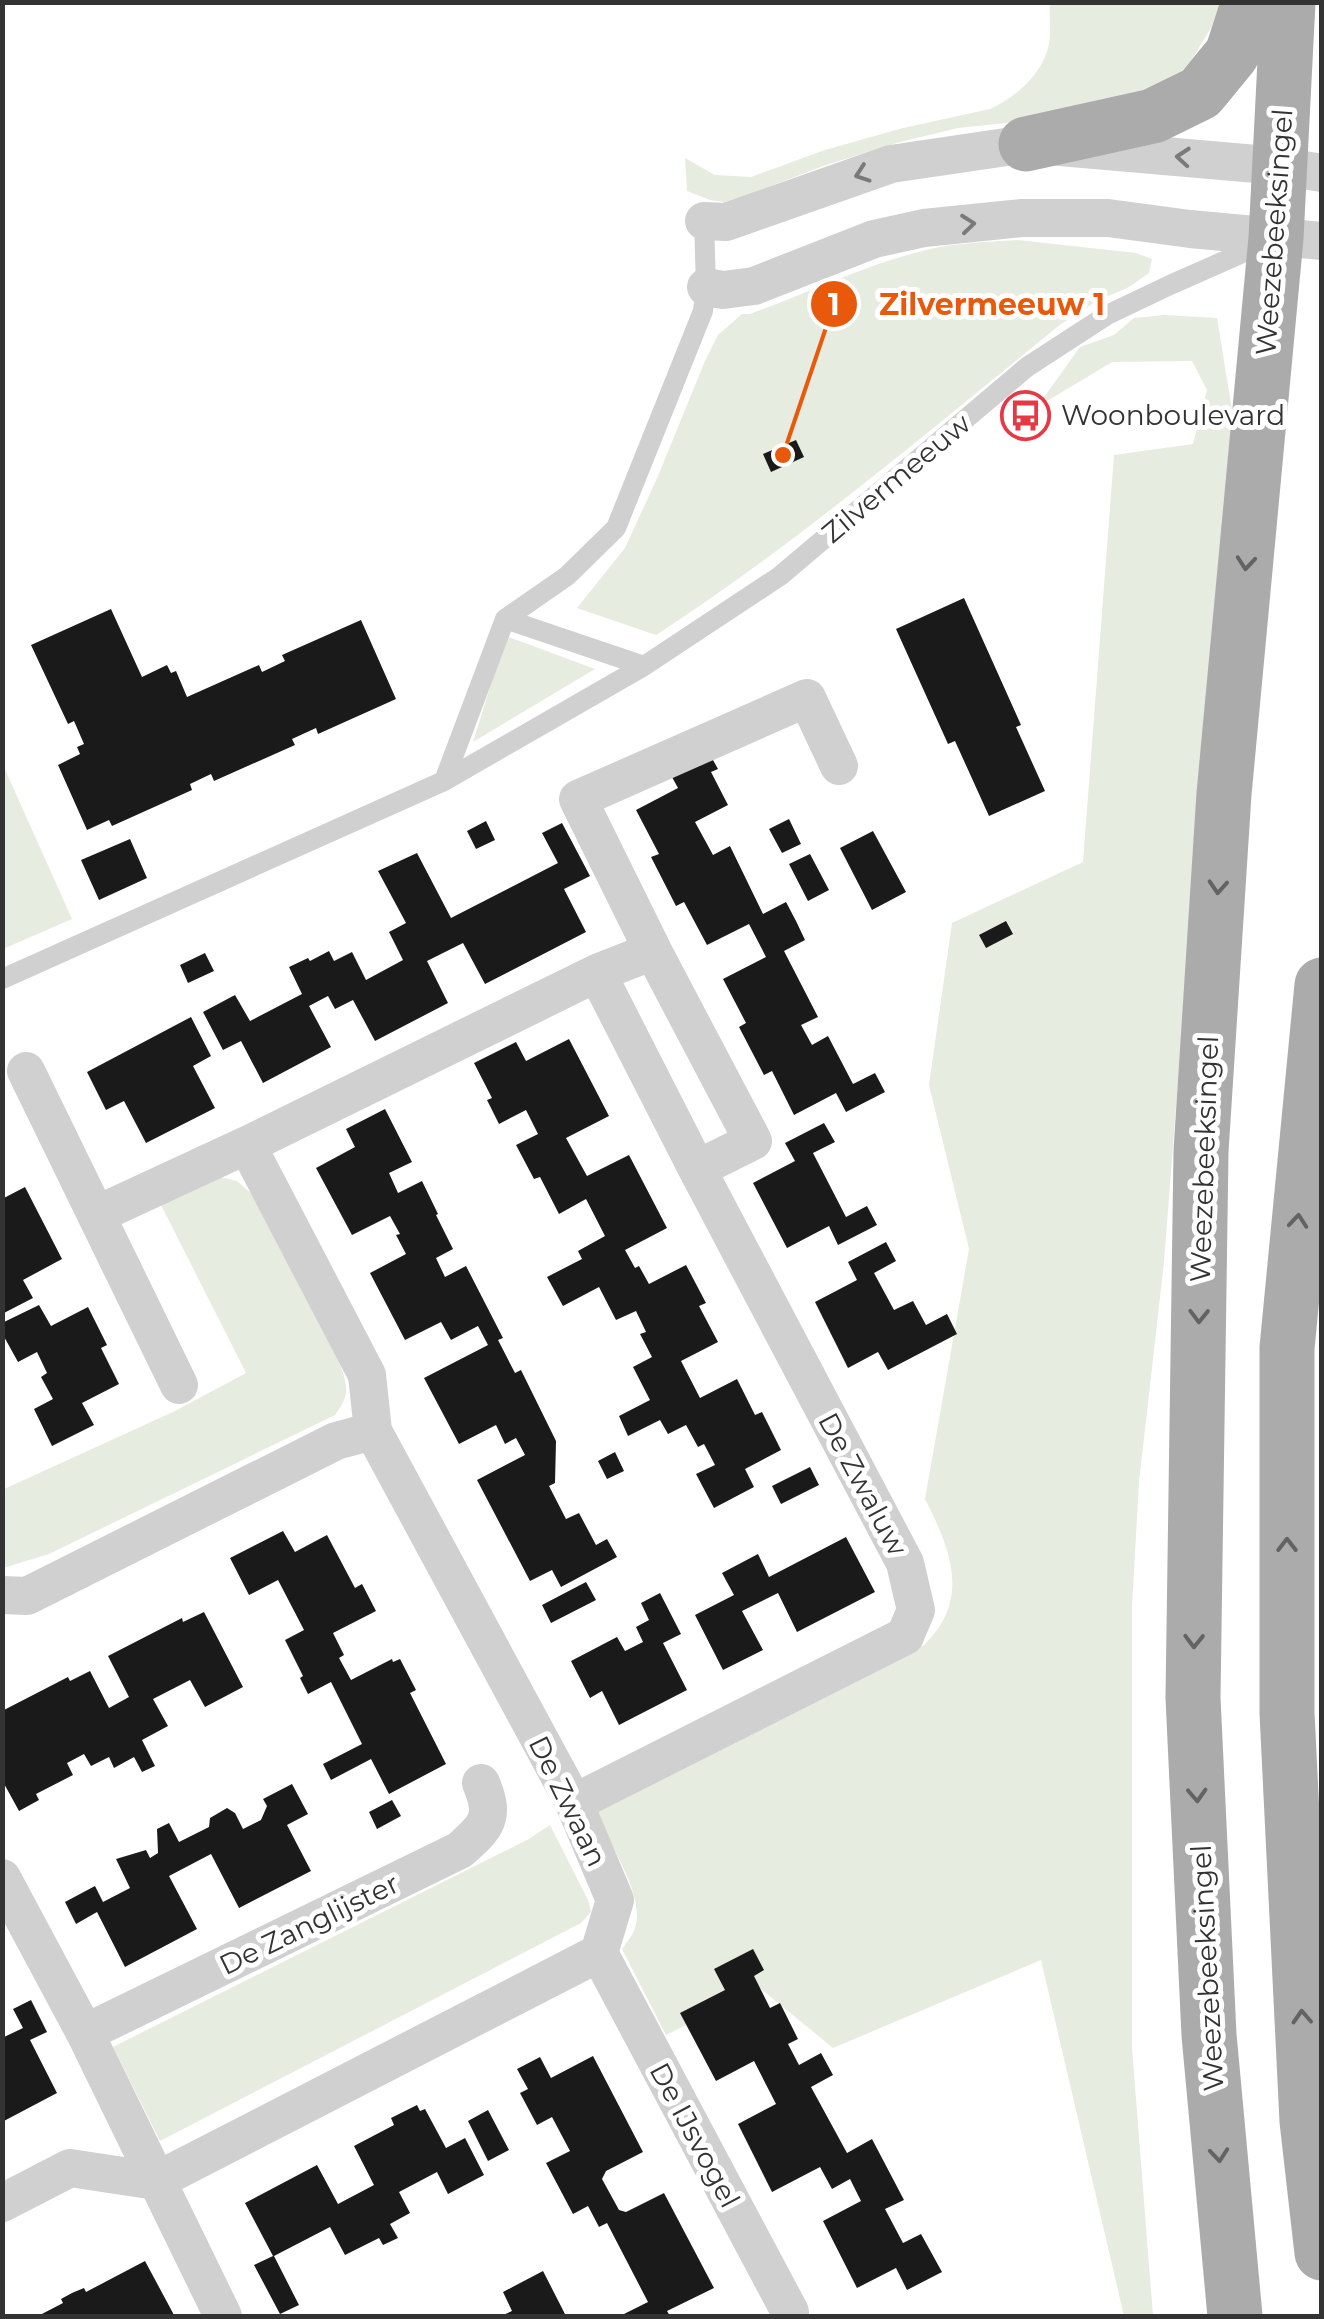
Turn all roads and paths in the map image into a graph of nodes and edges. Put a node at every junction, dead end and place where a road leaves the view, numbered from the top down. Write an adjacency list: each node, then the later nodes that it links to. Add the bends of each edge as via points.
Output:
1 (1249, 2): 3 (main road, via 1232,54 1200,92 1153,116)
2 (1288, 2): 4 (main road, Weezebeeksingel)
3 (1026, 144): 4 (street, one-way to 3); 5 (street, one-way to 5, via 891,164 726,222)
4 (1301, 169): 6 (main road, Weezebeeksingel)
5 (704, 221): 7 (lane)
6 (1299, 240): 7 (street, one-way to 6, via 754,286 874,238 1022,218 1108,218); 9 (lane, Zilvermeeuw, via 1170,285 1027,367 780,576); 33 (main road, Weezebeeksingel, one-way to 33, via 1224,794 1202,1151 1193,1698 1209,2035)
7 (706, 288): 8 (lane, via 703,311 616,528 567,576)
8 (505, 619): 9 (lane); 11 (lane)
9 (644, 666): 11 (lane, Zilvermeeuw)
10 (839, 766): 12 (street, via 807,698 578,799)
11 (444, 781): 14 (lane, Zilvermeeuw)
12 (653, 951): 13 (street); 18 (street, via 752,1142)
13 (598, 973): 17 (street); 18 (street, De Zwaluw)
14 (2, 978)
15 (1322, 985): 30 (main road, one-way to 15, via 1307,2122 1287,1713 1287,1348)
16 (26, 1071): 19 (street)
17 (248, 1145): 19 (street); 21 (street, via 366,1375)
18 (696, 1169): 24 (street, De Zwaluw, via 905,1563 916,1610 905,1636)
19 (96, 1214): 20 (street)
20 (179, 1385)
21 (373, 1431): 22 (street, via 336,1441 28,1596); 24 (street, De Zwaan)
22 (2, 1596)
23 (481, 1784): 27 (street, De Zanglijster, via 491,1805 484,1828 460,1850)
24 (574, 1803): 26 (street, De Zwaan, via 614,1900)
25 (2, 1878): 27 (street)
26 (599, 1953): 28 (street); 32 (street, De IJsvogel)
27 (85, 2033): 28 (street)
28 (156, 2181): 29 (street, via 70,2168); 31 (street)
29 (2, 2203)
30 (1322, 2254)
31 (223, 2316)
32 (790, 2316)
33 (1235, 2316)

